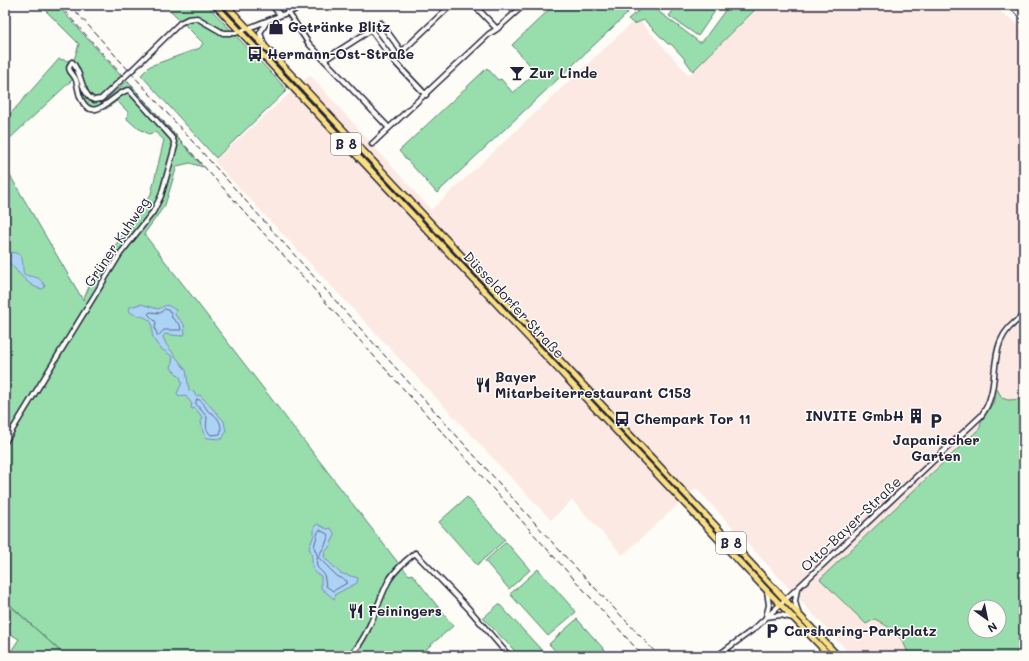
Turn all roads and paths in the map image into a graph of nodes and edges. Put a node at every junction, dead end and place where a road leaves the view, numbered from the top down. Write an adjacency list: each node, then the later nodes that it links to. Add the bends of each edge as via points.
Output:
1 (215, 5): 14 (main road, Düsseldorfer Straße / B 8)
2 (226, 5): 11 (main road, Düsseldorfer Straße / B 8)
3 (272, 5): 9 (street)
4 (307, 5): 8 (street)
5 (451, 5): 16 (street)
6 (474, 5): 13 (street)
7 (524, 5): 13 (street)
8 (288, 12): 9 (street); 17 (street, via 304,38)
9 (280, 15): 10 (street)
10 (267, 20): 11 (street); 15 (street, via 260,33)
11 (248, 29): 14 (street); 15 (main road, Düsseldorfer Straße / B 8)
12 (371, 30): 16 (street, via 380,23); 17 (street); 18 (street)
13 (497, 30): 19 (street, via 489,34)
14 (241, 32): 23 (main road, Düsseldorfer Straße / B 8); 26 (street, Grüner Kuhweg, bridge, via 223,33 197,18 188,18 101,99 94,100 87,95 76,66 72,62 69,67 69,72 76,79 81,98 86,105 102,108 129,90 173,139 175,146 163,191 153,212 120,254)
15 (265, 47): 22 (main road, Düsseldorfer Straße / B 8)
16 (402, 52): 18 (street)
17 (324, 60): 20 (street)
18 (393, 60): 19 (street)
19 (426, 95): 20 (street)
20 (389, 128): 21 (street)
21 (372, 144)
22 (504, 302): 23 (main road); 25 (main road, Düsseldorfer Straße / B 8)
23 (500, 307): 27 (main road, Düsseldorfer Straße / B 8)
24 (1024, 316): 28 (street, Otto-Bayer-Straße, via 1009,327 999,344 995,357 993,394 981,416)
25 (636, 441): 27 (main road); 30 (main road, Düsseldorfer Straße / B 8)
26 (5, 442)
27 (631, 446): 29 (main road, Düsseldorfer Straße / B 8)
28 (797, 588): 30 (street, Otto-Bayer-Straße); 32 (street, via 795,601)
29 (767, 591): 31 (main road, Düsseldorfer Straße / B 8); 33 (street, via 769,605)
30 (785, 599): 31 (street, Otto-Bayer-Straße); 32 (main road, Düsseldorfer Straße / B 8)
31 (780, 604): 33 (street, Otto-Bayer-Straße); 34 (main road, Düsseldorfer Straße / B 8)
32 (799, 614): 39 (main road, Düsseldorfer Straße / B 8)
33 (766, 617): 34 (street, via 781,615); 37 (street, Otto-Bayer-Straße)
34 (793, 618): 38 (main road, Düsseldorfer Straße / B 8)
35 (351, 655): 36 (street, via 373,622 390,579 415,553)
36 (509, 656)
37 (717, 656)
38 (830, 656)
39 (838, 656)

